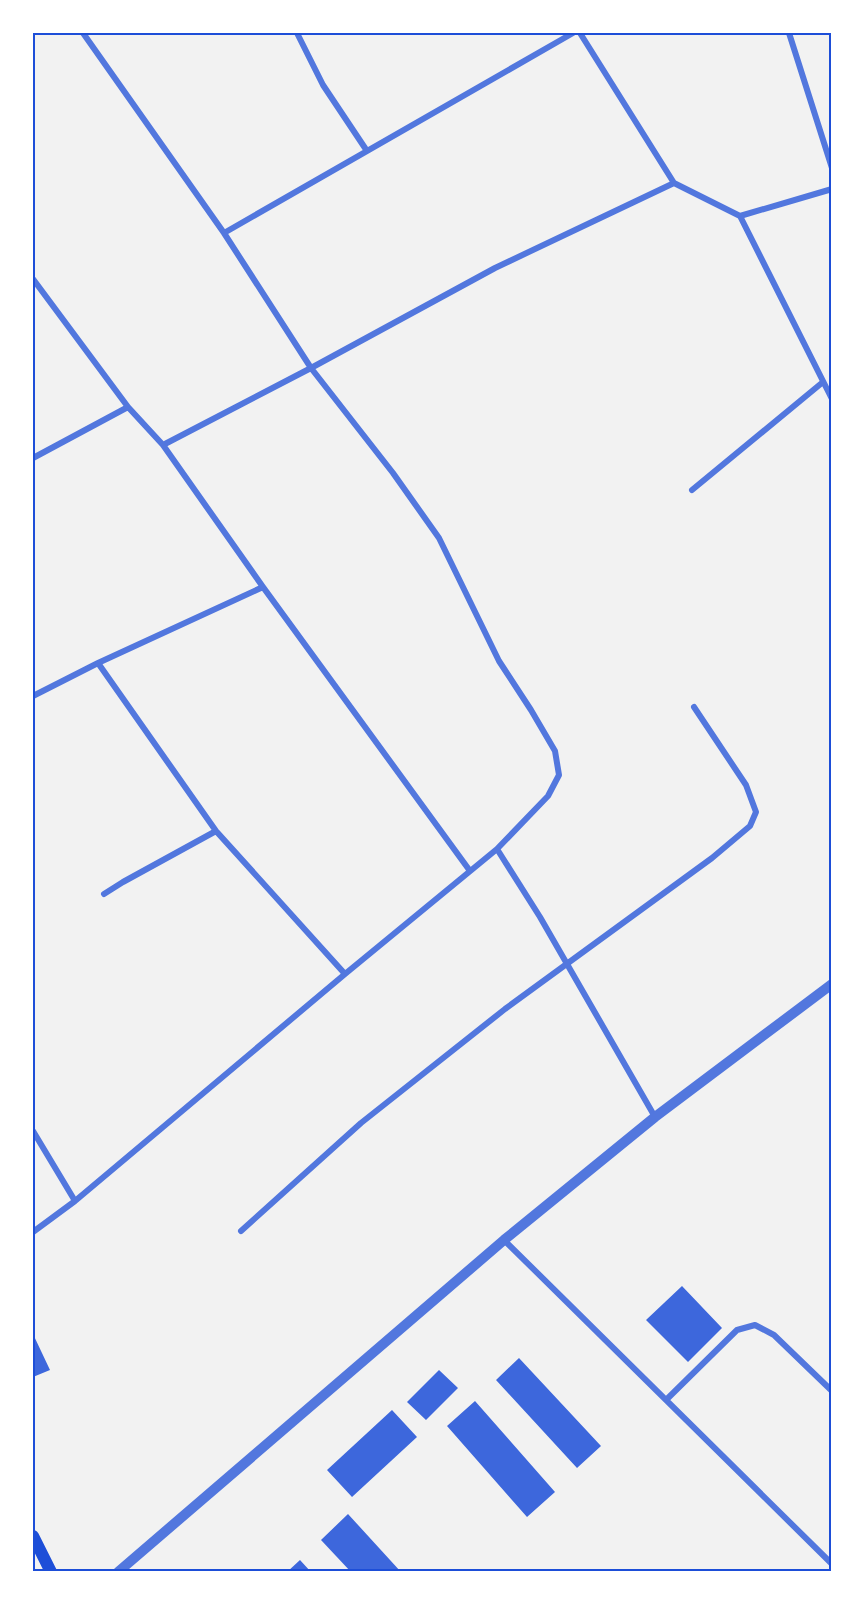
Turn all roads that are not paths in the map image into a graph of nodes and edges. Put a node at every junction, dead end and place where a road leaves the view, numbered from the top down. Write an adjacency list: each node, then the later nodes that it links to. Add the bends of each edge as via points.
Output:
1 (83, 33): 11 (street)
2 (297, 33): 6 (street, via 323,85)
3 (573, 33): 6 (street)
4 (580, 33): 8 (street)
5 (789, 33): 7 (street)
6 (367, 151): 11 (street)
7 (832, 168)
8 (674, 183): 10 (street); 13 (street, via 495,268)
9 (832, 189): 10 (street)
10 (740, 216): 14 (street)
11 (224, 232): 13 (street)
12 (33, 279): 16 (street)
13 (311, 368): 17 (street); 25 (street, via 439,538 500,661 555,751 559,775 548,796)
14 (823, 382): 15 (street); 19 (street)
15 (832, 399)
16 (128, 407): 17 (street); 18 (street)
17 (163, 445): 20 (street)
18 (33, 458)
19 (692, 490)
20 (263, 587): 21 (street); 26 (street)
21 (98, 663): 22 (street); 24 (street)
22 (33, 696)
23 (694, 707): 28 (street, via 746,785 756,812 750,826 712,858)
24 (216, 831): 27 (street); 29 (street)
25 (498, 849): 26 (street); 28 (street)
26 (470, 871): 29 (street)
27 (104, 894)
28 (565, 963): 31 (street); 34 (street, via 361,1123)
29 (345, 974): 33 (street)
30 (832, 984): 31 (street)
31 (655, 1117): 36 (street)
32 (33, 1131): 33 (street)
33 (75, 1201): 35 (street)
34 (241, 1231)
35 (33, 1232)
36 (504, 1240): 38 (street); 42 (street)
37 (832, 1391): 38 (street, via 774,1335 755,1326 737,1330)
38 (666, 1400): 40 (street)
39 (33, 1536): 41 (main road)
40 (832, 1564)
41 (51, 1572)
42 (118, 1572)

